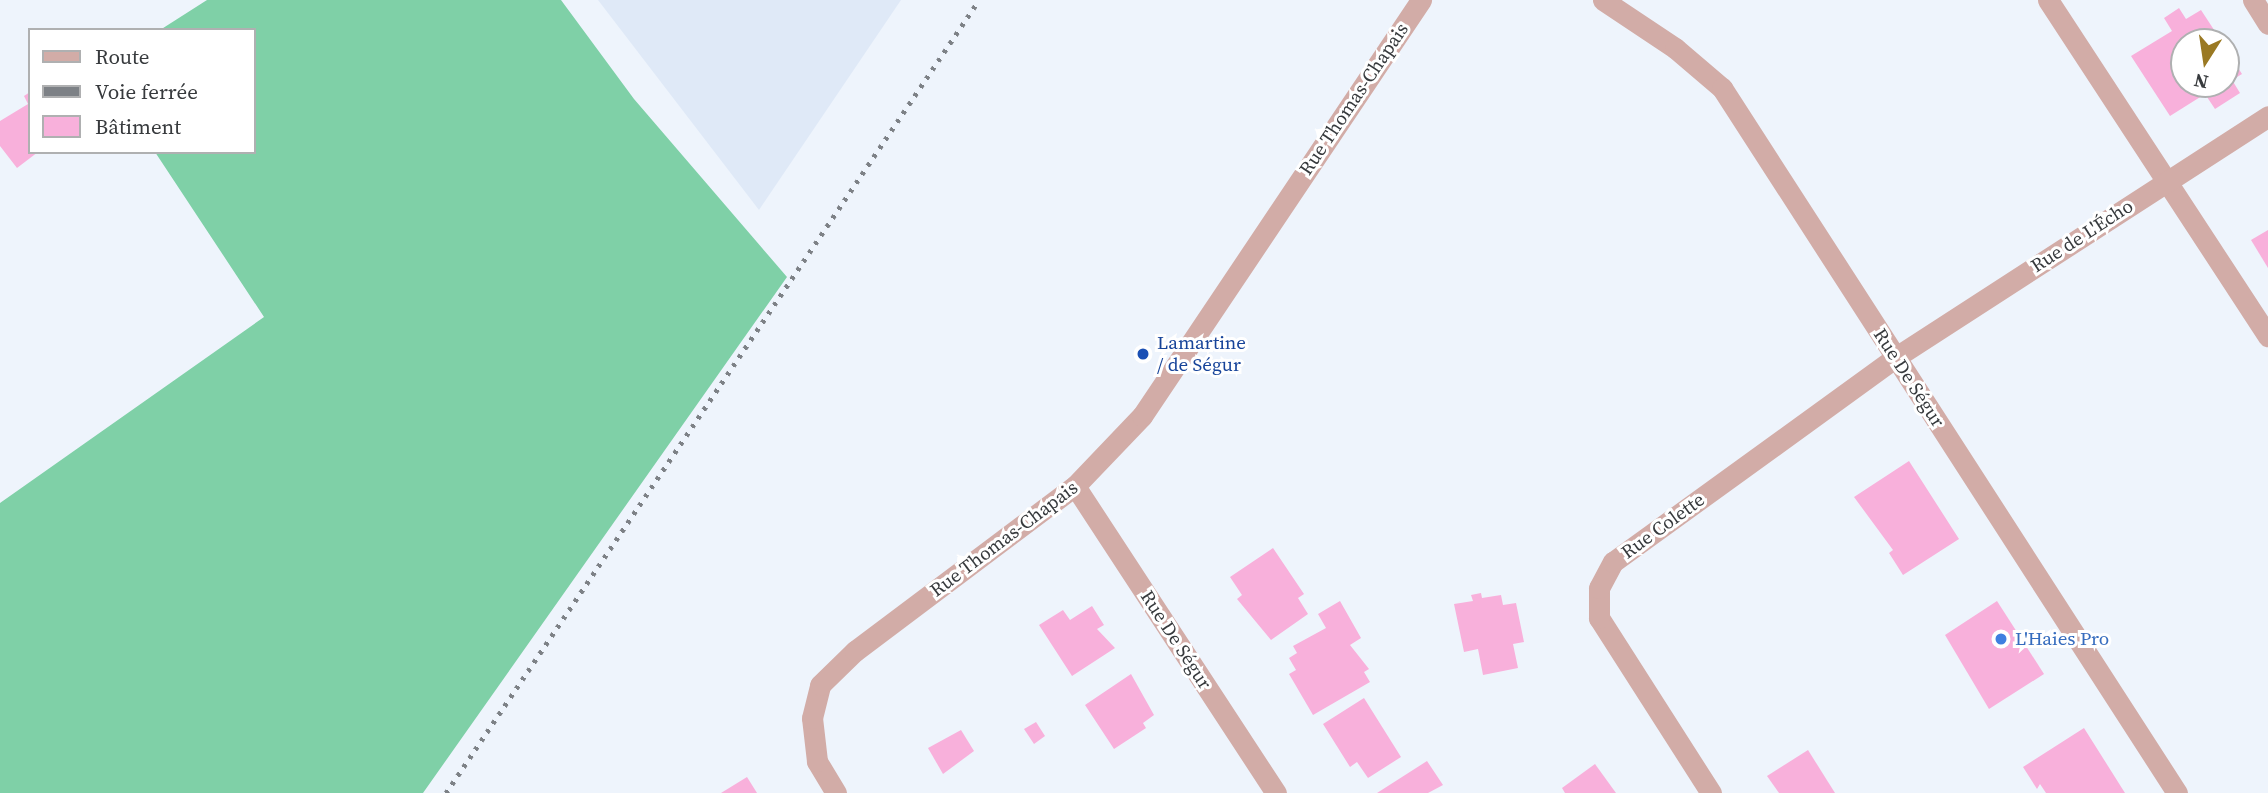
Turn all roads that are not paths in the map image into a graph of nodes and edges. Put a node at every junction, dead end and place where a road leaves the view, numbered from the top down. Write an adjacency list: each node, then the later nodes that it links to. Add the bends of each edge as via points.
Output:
1 (1421, 0): 10 (street, Rue Thomas-Chapais, via 1142,416)
2 (1603, 0): 9 (street, Rue De Ségur, via 1675,48 1722,88)
3 (2048, 0): 7 (street)
4 (2253, 0): 5 (street)
5 (2268, 24)
6 (2268, 116): 7 (street, Rue de L'Écho)
7 (2167, 181): 8 (street); 9 (street, Rue de L'Écho)
8 (2268, 336)
9 (1896, 357): 13 (street, Rue Colette, via 1613,562 1599,588 1599,618); 14 (street, Rue De Ségur)
10 (1075, 486): 11 (street, Rue Thomas-Chapais, via 855,651 820,684 813,718 817,761); 12 (street, Rue De Ségur)
11 (836, 793)
12 (1276, 793)
13 (1711, 793)
14 (2177, 793)

